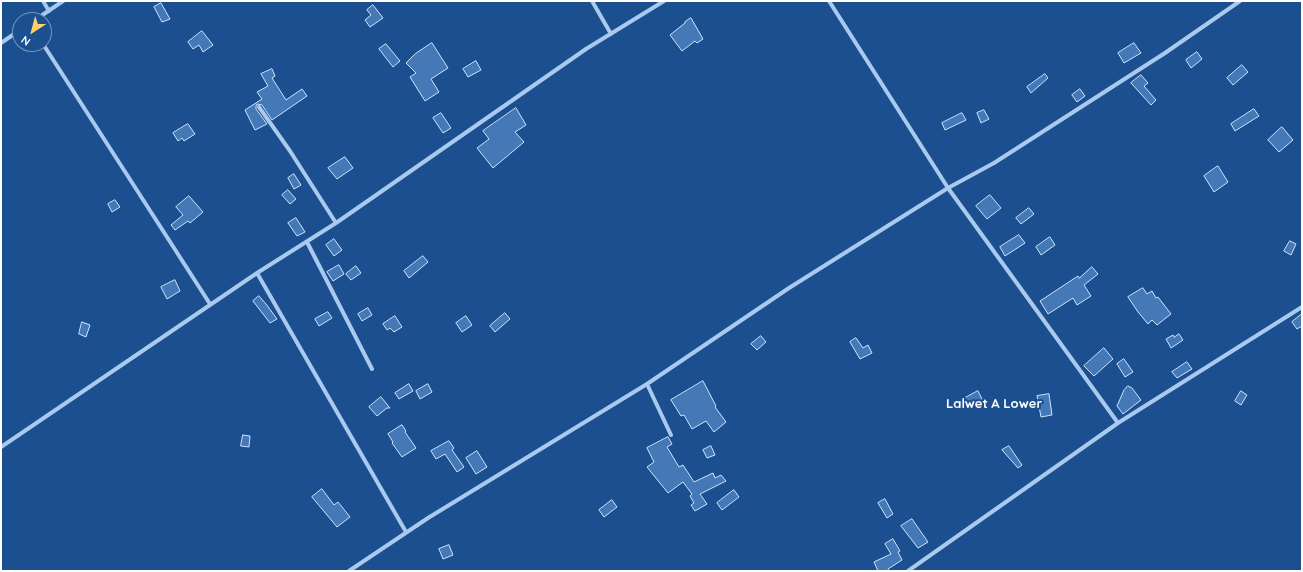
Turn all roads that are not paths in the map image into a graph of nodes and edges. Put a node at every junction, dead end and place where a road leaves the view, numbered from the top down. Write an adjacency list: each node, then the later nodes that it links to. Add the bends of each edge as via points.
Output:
1 (43, 1): 7 (street)
2 (63, 1): 7 (street)
3 (592, 1): 8 (street)
4 (664, 1): 8 (street)
5 (829, 1): 13 (street)
6 (1240, 1): 13 (street, via 1165,53 1001,159)
7 (49, 11)
8 (611, 34): 14 (street)
9 (12, 35): 10 (street)
10 (1, 43)
11 (48, 52): 17 (street)
12 (259, 107): 14 (street)
13 (948, 188): 20 (street, via 789,288); 21 (street)
14 (336, 223): 15 (street)
15 (307, 242): 16 (street); 19 (street)
16 (257, 273): 17 (street); 24 (street)
17 (210, 304): 23 (street)
18 (1302, 307): 21 (street)
19 (372, 369)
20 (647, 384): 22 (street); 24 (street)
21 (1118, 423): 26 (street)
22 (671, 436)
23 (1, 447)
24 (406, 532): 25 (street)
25 (349, 571)
26 (908, 571)

